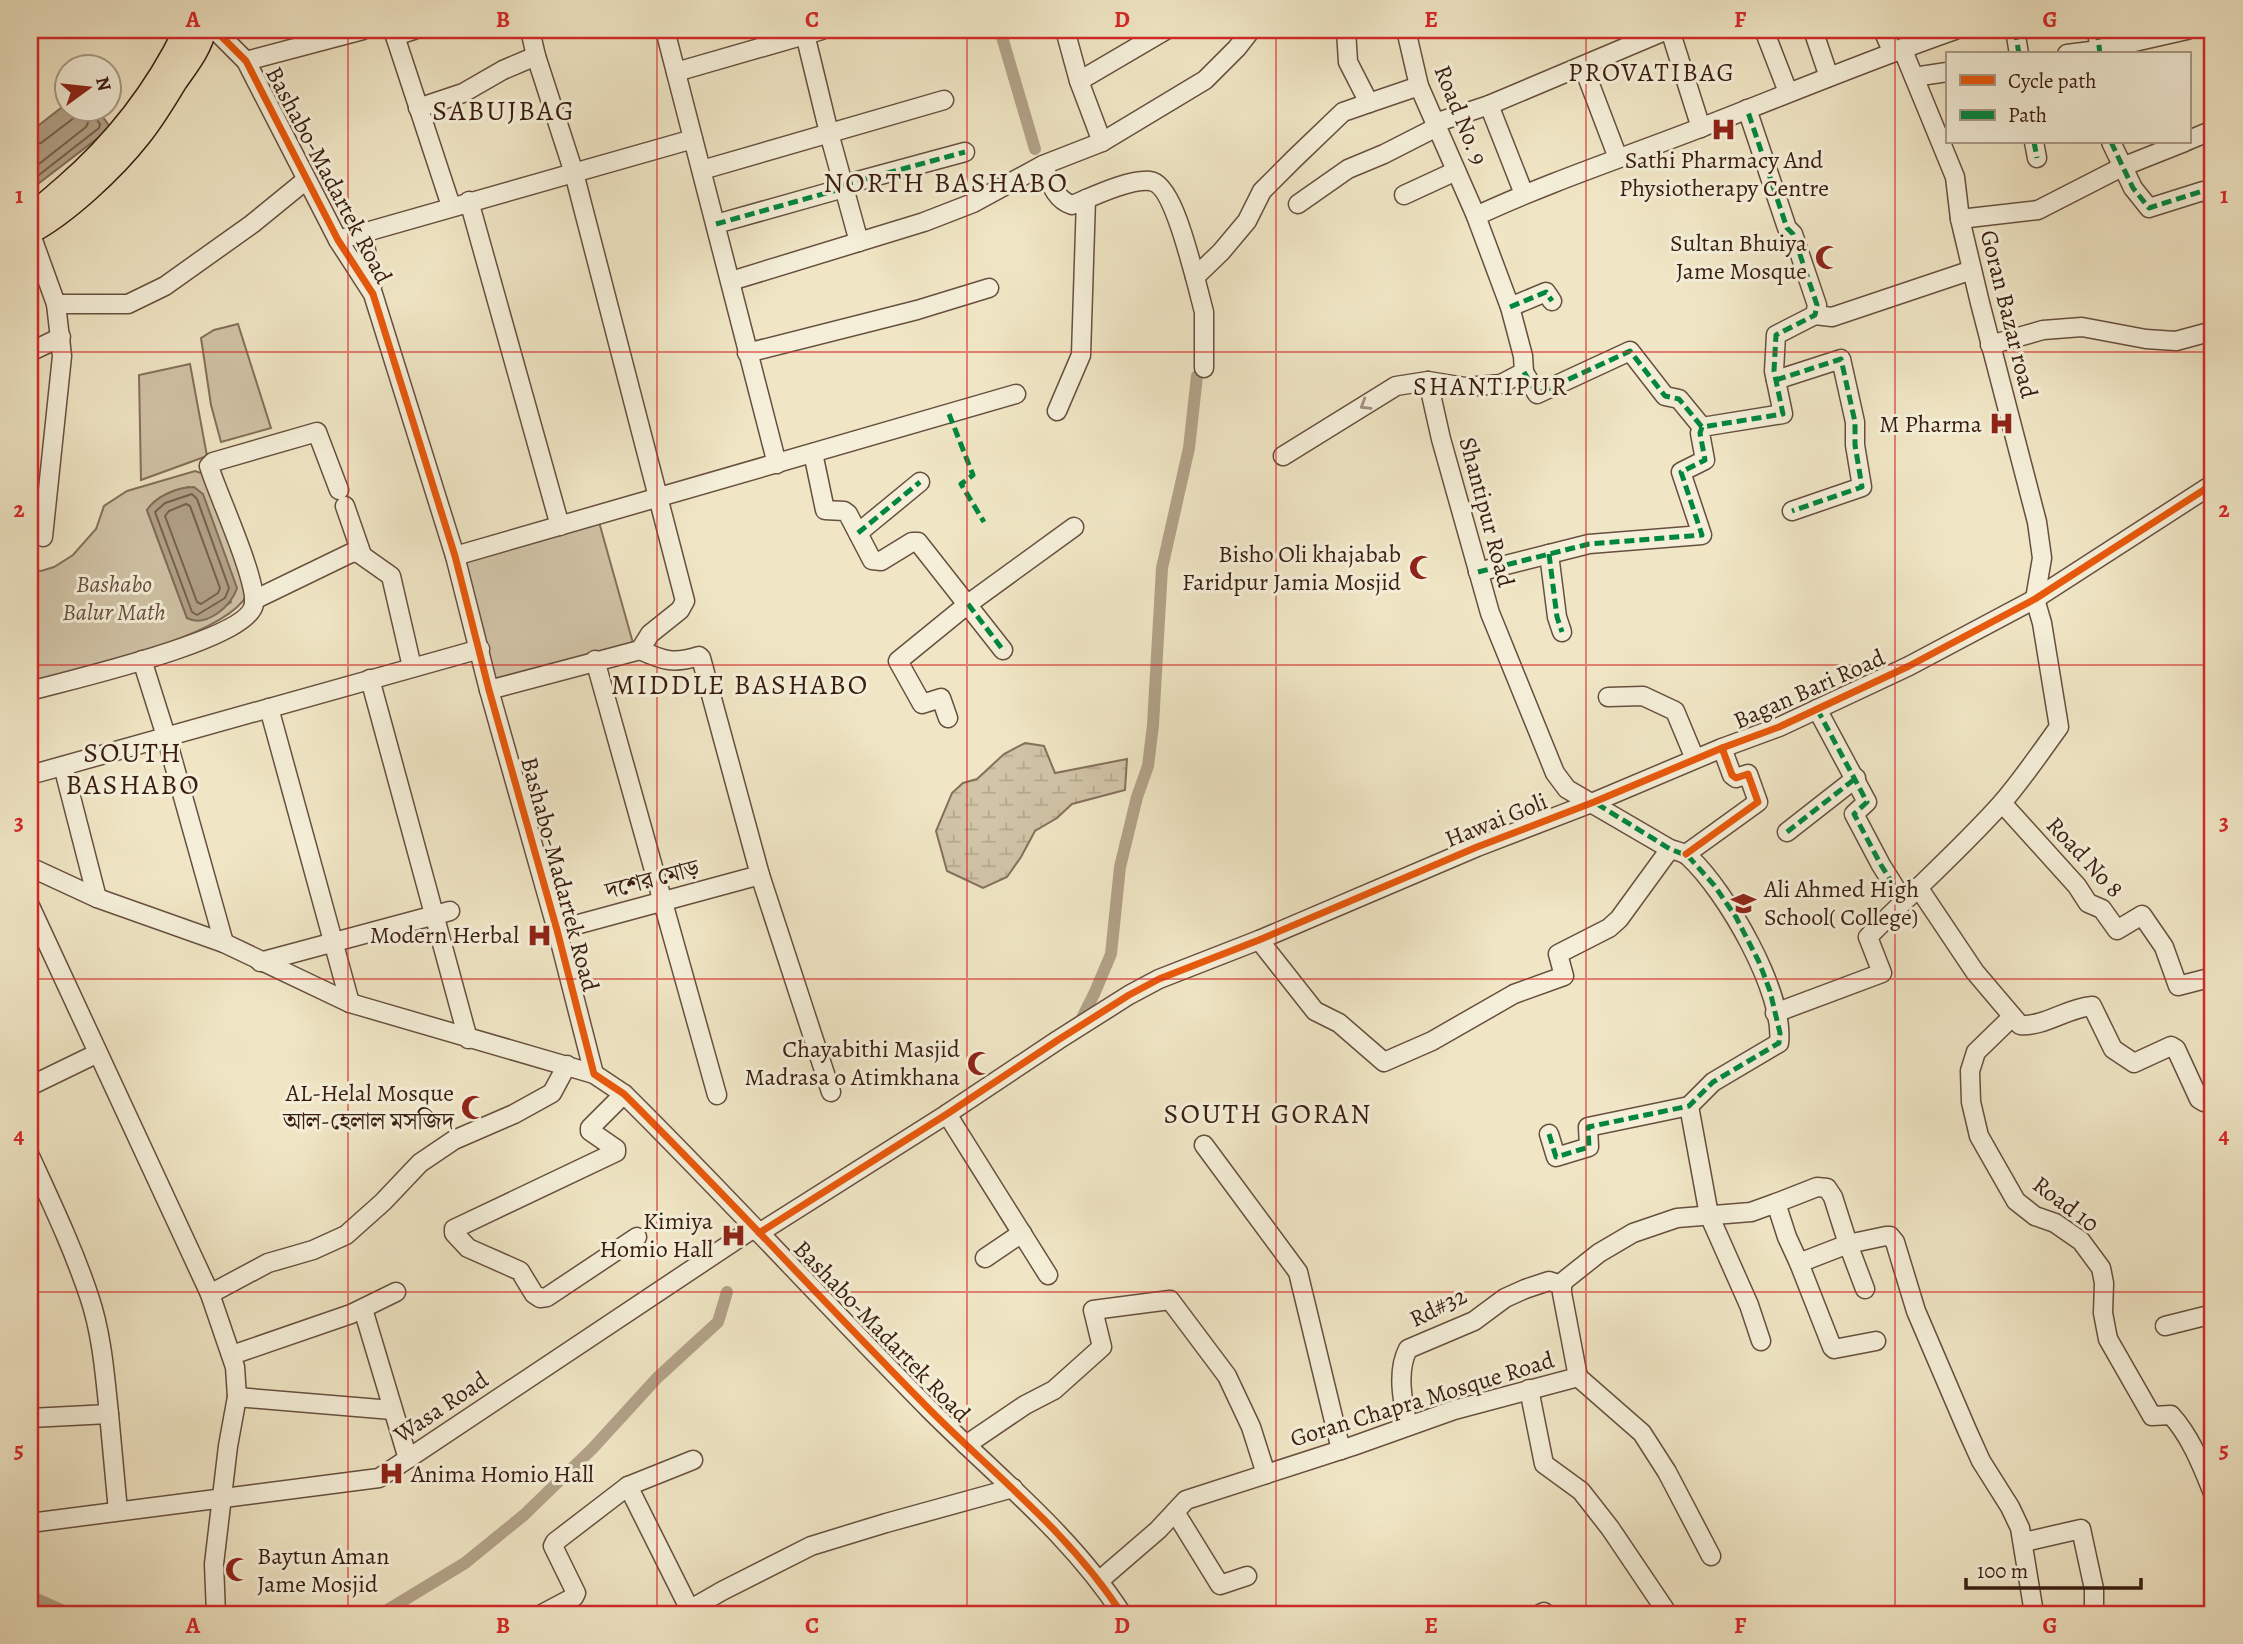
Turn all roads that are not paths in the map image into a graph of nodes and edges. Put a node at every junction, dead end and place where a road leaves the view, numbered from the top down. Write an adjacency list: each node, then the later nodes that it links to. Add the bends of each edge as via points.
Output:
1 (363, 30): 25 (street)
2 (414, 30): 20 (street)
3 (530, 30): 24 (street)
4 (665, 30): 27 (street)
5 (1166, 30): 31 (street)
6 (1251, 30): 45 (street, via 1205,80)
7 (1346, 30): 35 (street, via 1348,62)
8 (1406, 30): 32 (street, Road No. 9)
9 (1668, 30): 26 (street); 40 (street)
10 (1764, 30): 33 (street)
11 (1813, 30): 29 (street)
12 (1883, 30): 21 (street, Goran Bazar road)
13 (1955, 30): 21 (street)
14 (2015, 30): 22 (street)
15 (2097, 30): 23 (street)
16 (2187, 30): 23 (street)
17 (1070, 31): 31 (street)
18 (811, 32): 27 (street); 42 (street)
19 (197, 33): 25 (street, Bashabo-Madartek Road); 64 (main road, via 110,144); 68 (main road, via 140,135 69,206)
20 (394, 33): 37 (street)
21 (1897, 50): 29 (street); 30 (street, Goran Bazar road)
22 (2019, 52)
23 (2100, 52)
24 (536, 56): 37 (street, via 463,93); 54 (street)
25 (246, 61): 55 (street, Bashabo-Madartek Road)
26 (1583, 66): 36 (street); 49 (street)
27 (676, 72): 43 (street)
28 (1946, 72): 30 (street)
29 (1829, 76): 33 (street)
30 (1914, 77): 66 (street, Goran Bazar road, via 1955,177)
31 (1079, 81): 45 (street)
32 (1419, 86): 35 (street); 39 (street, Road No. 9)
33 (1788, 92): 38 (street)
34 (944, 100): 42 (street)
35 (1368, 103): 73 (street, via 1343,112 1294,159 1262,191 1247,221 1222,252)
36 (1489, 105): 39 (street); 57 (street)
37 (418, 108): 63 (street)
38 (1747, 108): 40 (street); 80 (street, via 1817,305)
39 (1436, 125): 53 (street, Road No. 9); 62 (street, via 1348,169)
40 (1701, 128): 49 (street)
41 (2213, 130): 44 (street)
42 (828, 133): 52 (street); 56 (street)
43 (693, 139): 52 (street); 54 (street)
44 (2190, 140)
45 (1102, 142): 50 (street)
46 (2112, 144): 51 (street)
47 (2180, 144): 51 (street)
48 (965, 152): 56 (street)
49 (1618, 158): 57 (street)
50 (1043, 165): 60 (street, via 1062,202 1072,205); 71 (street, via 973,203)
51 (2122, 167): 59 (street, via 2148,208 2203,191); 66 (street, via 2038,210)
52 (702, 170): 67 (street)
53 (1456, 171): 58 (street); 65 (street, Road No. 9)
54 (574, 173): 61 (street); 98 (street)
55 (306, 180): 70 (street, Bashabo-Madartek Road); 78 (street, via 165,286 128,304)
56 (844, 187): 67 (street); 71 (street)
57 (1524, 194): 65 (street)
58 (1404, 195)
59 (2213, 196)
60 (1086, 200): 73 (street, via 1128,184 1151,181 1158,185 1172,207); 91 (street, via 1081,355)
61 (469, 201): 63 (street); 100 (street)
62 (1298, 204)
63 (451, 206): 69 (street)
64 (30, 214)
65 (1476, 216): 79 (street)
66 (1960, 219): 72 (street, Goran Bazar road)
67 (716, 224): 74 (street)
68 (30, 232): 78 (street)
69 (363, 232): 70 (street); 76 (street)
70 (338, 240): 76 (street, Bashabo-Madartek Road)
71 (859, 242): 74 (street)
72 (1972, 270): 80 (street, via 1832,317); 83 (street, Goran Bazar road)
73 (1195, 276): 86 (street, via 1204,312)
74 (731, 281): 85 (street)
75 (989, 288): 85 (street)
76 (373, 294): 106 (street, Bashabo-Madartek Road)
77 (1552, 301): 79 (street, via 1546,292)
78 (56, 304): 82 (street)
79 (1510, 307): 87 (street)
80 (1815, 315): 88 (street, via 1776,335)
81 (2213, 331): 83 (street, via 2176,341 2082,327 2043,330)
82 (61, 337): 84 (street); 103 (street, via 62,376)
83 (1990, 345): 108 (street, Goran Bazar road, via 2037,522 2042,558)
84 (30, 352)
85 (747, 353): 95 (street)
86 (1204, 368)
87 (1524, 372): 89 (street, via 1501,384 1465,387); 92 (street, via 1536,394 1630,351 1665,396 1679,399)
88 (1776, 380): 92 (street, via 1783,414); 99 (street, via 1841,359 1855,422 1862,486)
89 (1428, 381): 94 (street, one-way to 94, via 1396,386); 107 (street, Shantipur Road)
90 (1016, 394): 93 (street)
91 (1057, 411)
92 (1702, 427): 104 (street, via 1705,460 1681,472 1702,535 1589,544)
93 (813, 453): 95 (street); 102 (street, via 825,510 844,511)
94 (1283, 456)
95 (777, 464): 98 (street)
96 (920, 482): 102 (street)
97 (2213, 484): 108 (street, Bagan Bari Road)
98 (660, 498): 100 (street); 113 (street, via 685,601)
99 (1792, 511)
100 (560, 526): 106 (street)
101 (1074, 527): 110 (street)
102 (858, 533): 110 (street, via 876,562 918,542)
103 (43, 537)
104 (1549, 554): 107 (street); 111 (street)
105 (362, 555): 109 (street, via 351,553); 109 (street, via 317,432 213,462 209,466); 117 (street, via 393,580)
106 (455, 556): 112 (street, Bashabo-Madartek Road)
107 (1478, 572): 131 (street, Shantipur Road, via 1555,774 1567,789)
108 (2035, 599): 123 (street, Bagan Bari Road); 132 (street, via 2059,727)
109 (254, 600): 115 (street, via 251,610 227,628 190,646)
110 (968, 604): 114 (street); 124 (street, via 898,661 922,704 941,698)
111 (1562, 632)
112 (480, 649): 117 (street); 119 (street, Bashabo-Madartek Road)
113 (640, 650): 116 (street); 136 (street, via 678,662 701,658)
114 (1003, 650)
115 (142, 660): 120 (street); 125 (street)
116 (595, 660): 119 (street); 140 (street)
117 (412, 667): 118 (street)
118 (370, 679): 122 (street); 141 (street)
119 (489, 690): 143 (street, Bashabo-Madartek Road)
120 (30, 691)
121 (1608, 698): 127 (street, via 1643,696 1675,711)
122 (270, 708): 125 (street); 145 (street)
123 (1817, 709): 126 (street, Bagan Bari Road); 130 (street)
124 (948, 718)
125 (166, 736): 128 (street); 146 (street)
126 (1722, 748): 127 (street, Bagan Bari Road); 134 (street, via 1731,775 1748,775 1758,802)
127 (1695, 759): 131 (street, Bagan Bari Road)
128 (63, 766): 129 (street); 138 (street)
129 (30, 775)
130 (1856, 778): 133 (street); 139 (street, via 1867,802 1854,814)
131 (1594, 802): 134 (street, Shantipur Road); 144 (street, Hawai Goli)
132 (2002, 803): 137 (street); 148 (street, Road No 8, via 2117,930 2142,915 2164,947 2178,986)
133 (1787, 832)
134 (1678, 851): 144 (street, via 1609,928 1558,954 1564,976 1514,994 1432,1041 1384,1062 1339,1023 1315,1011); 150 (street, Shantipur Road, via 1736,917 1759,961)
135 (30, 867): 138 (street)
136 (760, 875): 140 (street, দশের মোড়); 158 (street)
137 (1918, 887): 139 (street); 151 (street, via 1975,972)
138 (97, 898): 146 (street)
139 (1903, 900): 150 (street, via 1868,937 1882,973)
140 (662, 902): 143 (street, দশের মোড়); 160 (street)
141 (442, 913): 145 (street); 152 (street)
142 (32, 916): 154 (street)
143 (557, 930): 156 (street, Bashabo-Madartek Road)
144 (1259, 940): 153 (street, Hawai Goli, via 1170,974)
145 (332, 942): 147 (street); 149 (street)
146 (224, 943): 147 (street)
147 (260, 961): 149 (street)
148 (2213, 977)
149 (350, 1003): 152 (street)
150 (1775, 1013): 162 (street, Shantipur Road, via 1779,1043 1713,1082)
151 (2019, 1021): 161 (street, via 2092,1006 2113,1049 2134,1063 2171,1046 2199,1099); 201 (street, Road 10, via 1976,1052 1970,1071 1979,1136 2016,1201 2081,1241 2101,1268 2108,1339 2152,1416 2171,1415 2179,1424)
152 (468, 1039): 155 (street)
153 (1058, 1040): 163 (street, Wasa Road)
154 (98, 1053): 157 (street); 180 (street)
155 (567, 1065): 156 (street); 180 (street, via 552,1093 454,1140 420,1163 346,1235 268,1263)
156 (594, 1074): 159 (street, Bashabo-Madartek Road)
157 (30, 1086)
158 (831, 1092)
159 (624, 1094): 170 (street, Bashabo-Madartek Road); 172 (street, via 590,1128 616,1152 454,1233 468,1248 520,1271 540,1298)
160 (717, 1095)
161 (2213, 1101)
162 (1689, 1106): 164 (street, via 1588,1127 1589,1147 1556,1157); 169 (street)
163 (947, 1114): 170 (street, Wasa Road); 171 (street)
164 (1549, 1134)
165 (1204, 1145): 195 (street, via 1298,1272)
166 (30, 1156): 167 (street)
167 (38, 1193): 191 (street, via 90,1299)
168 (1776, 1203): 169 (street, via 1751,1212); 173 (street, via 1817,1186 1827,1188); 175 (street)
169 (1709, 1215): 177 (street, via 1633,1233 1599,1253); 185 (street)
170 (756, 1230): 194 (street, Bashabo-Madartek Road); 196 (street, Wasa Road)
171 (1023, 1233): 174 (street); 176 (street)
172 (637, 1237)
173 (1847, 1244): 175 (street); 178 (street); 206 (street, via 1886,1236 1895,1242 1916,1311 1967,1430)
174 (985, 1258)
175 (1799, 1263): 184 (street, via 1832,1347)
176 (1048, 1275)
177 (1562, 1285): 187 (street, Goran Chapra Mosque Road); 193 (street, Rd#32, via 1549,1281 1505,1298 1474,1321 1408,1349 1402,1396)
178 (1865, 1289)
179 (397, 1292): 181 (street)
180 (210, 1294): 186 (street)
181 (363, 1309): 186 (street); 190 (street)
182 (2213, 1314): 183 (street)
183 (2165, 1326)
184 (1876, 1340)
185 (1761, 1341)
186 (232, 1355): 189 (street)
187 (1578, 1377): 188 (street, Goran Chapra Mosque Road); 207 (street, via 1642,1433)
188 (1528, 1389): 193 (street, Goran Chapra Mosque Road); 215 (street, via 1544,1464 1581,1492)
189 (237, 1397): 190 (street); 202 (street)
190 (392, 1410): 196 (street)
191 (109, 1415): 192 (street); 203 (street)
192 (30, 1418)
193 (1408, 1426): 195 (street, Goran Chapra Mosque Road)
194 (967, 1445): 198 (street, via 1054,1390 1102,1347 1093,1310 1170,1300 1227,1376); 200 (street, Bashabo-Madartek Road)
195 (1341, 1450): 198 (street, Goran Chapra Mosque Road)
196 (408, 1459): 202 (street, Wasa Road, via 379,1478)
197 (693, 1460): 199 (street)
198 (1266, 1474): 204 (street, Goran Chapra Mosque Road, via 1186,1500)
199 (628, 1486): 211 (street); 213 (street, via 553,1544 576,1595)
200 (1013, 1488): 209 (street, Bashabo-Madartek Road); 211 (street, via 811,1546)
201 (2213, 1493)
202 (223, 1498): 203 (street, Wasa Road); 212 (street, via 214,1564)
203 (118, 1511): 205 (street, Wasa Road)
204 (1175, 1512): 208 (street, via 1220,1585); 209 (street, Goran Chapra Mosque Road)
205 (30, 1523)
206 (2024, 1542): 210 (street); 216 (street, via 2079,1528 2083,1531)
207 (1711, 1556)
208 (1247, 1576)
209 (1100, 1580): 214 (street, Bashabo-Madartek Road)
210 (2033, 1607)
211 (688, 1612)
212 (216, 1614)
213 (542, 1614)
214 (1122, 1614)
215 (1668, 1614)
216 (2094, 1614)

